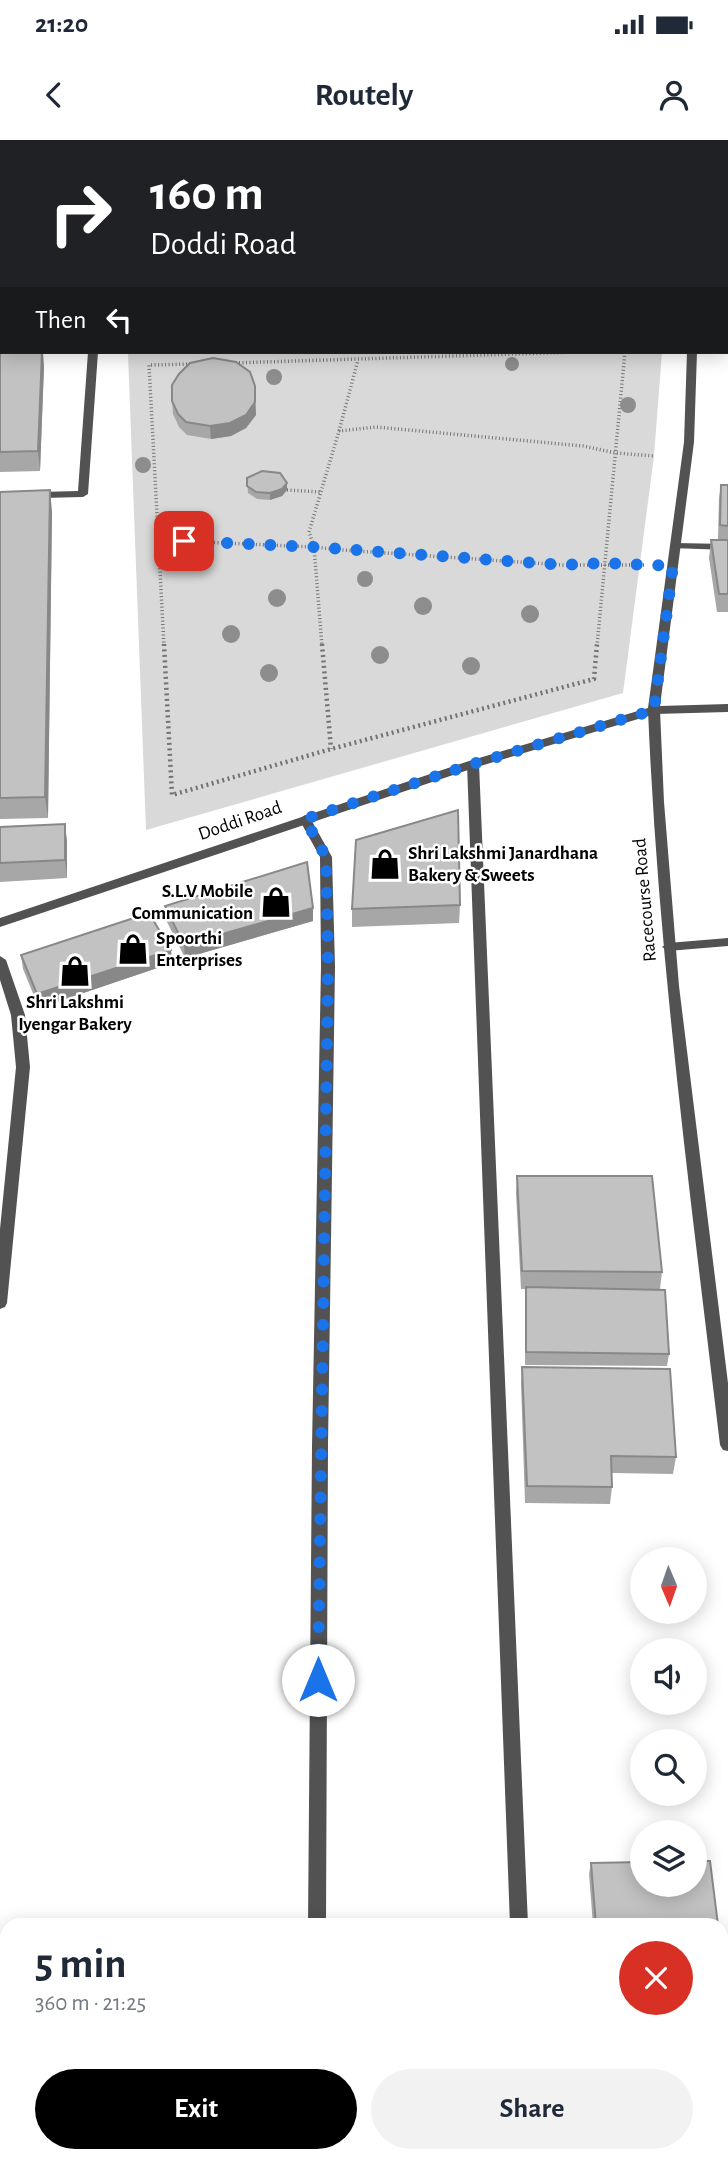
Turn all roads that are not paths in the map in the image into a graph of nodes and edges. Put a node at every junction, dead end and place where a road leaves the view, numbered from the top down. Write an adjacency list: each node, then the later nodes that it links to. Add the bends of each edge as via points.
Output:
1 (93, 354): 3 (street, via 83,494)
2 (692, 354): 4 (street, Racecourse Road, via 689,442)
3 (0, 496)
4 (675, 546): 5 (street); 7 (street, Racecourse Road)
5 (728, 547)
6 (728, 708): 7 (street, Doddi Road)
7 (654, 710): 8 (street, Doddi Road); 12 (street, Racecourse Road)
8 (473, 764): 9 (street, Doddi Road); 17 (street)
9 (305, 819): 10 (street, Doddi Road); 16 (street, via 326,857 328,966)
10 (0, 923)
11 (728, 943): 12 (street)
12 (668, 947): 15 (street, Racecourse Road)
13 (0, 960): 14 (street, via 18,1015 23,1067)
14 (0, 1303)
15 (728, 1444)
16 (317, 1918)
17 (519, 1918)

